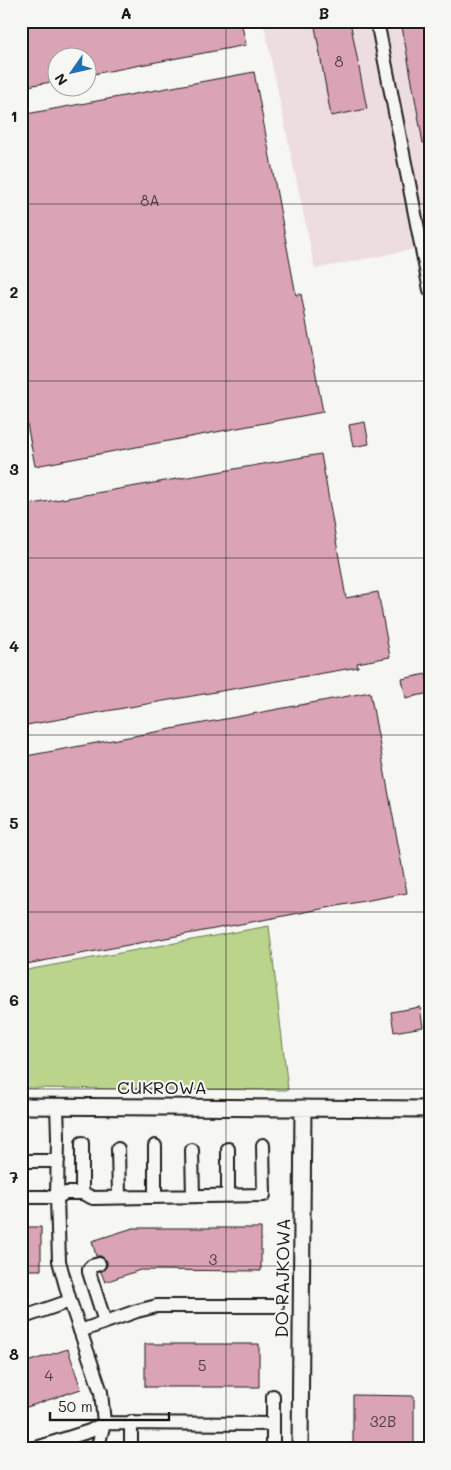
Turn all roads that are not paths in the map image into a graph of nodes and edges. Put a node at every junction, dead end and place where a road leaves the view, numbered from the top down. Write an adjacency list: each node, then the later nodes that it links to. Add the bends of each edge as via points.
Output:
1 (377, 21): 2 (street)
2 (430, 290)
3 (21, 1106): 4 (street, CUKROWA)
4 (57, 1106): 5 (street, CUKROWA); 14 (street)
5 (303, 1108): 6 (street, CUKROWA); 36 (street, DO RAJKOWA)
6 (430, 1109)
7 (82, 1143): 15 (street)
8 (263, 1145): 17 (street, via 264,1195)
9 (154, 1146): 21 (street)
10 (228, 1148): 17 (street)
11 (118, 1149): 20 (street)
12 (192, 1150): 16 (street)
13 (21, 1160): 14 (street)
14 (58, 1161): 19 (street)
15 (82, 1193): 19 (street, via 66,1193); 20 (street, via 93,1198)
16 (193, 1196): 17 (street); 21 (street)
17 (228, 1196)
18 (21, 1197): 19 (street)
19 (57, 1197): 23 (street, via 59,1261)
20 (119, 1197): 21 (street)
21 (155, 1197)
22 (99, 1264): 26 (street, via 92,1266 89,1272)
23 (70, 1301): 25 (street); 27 (street)
24 (277, 1306): 26 (street, via 157,1306)
25 (21, 1318)
26 (105, 1322): 27 (street)
27 (80, 1331): 30 (street, via 101,1392)
28 (273, 1396): 31 (street)
29 (132, 1422): 30 (street); 31 (street); 34 (street)
30 (104, 1423): 32 (street, via 90,1431); 33 (street)
31 (273, 1424): 35 (street)
32 (33, 1449)
33 (100, 1449)
34 (131, 1449)
35 (273, 1449)
36 (300, 1449)

